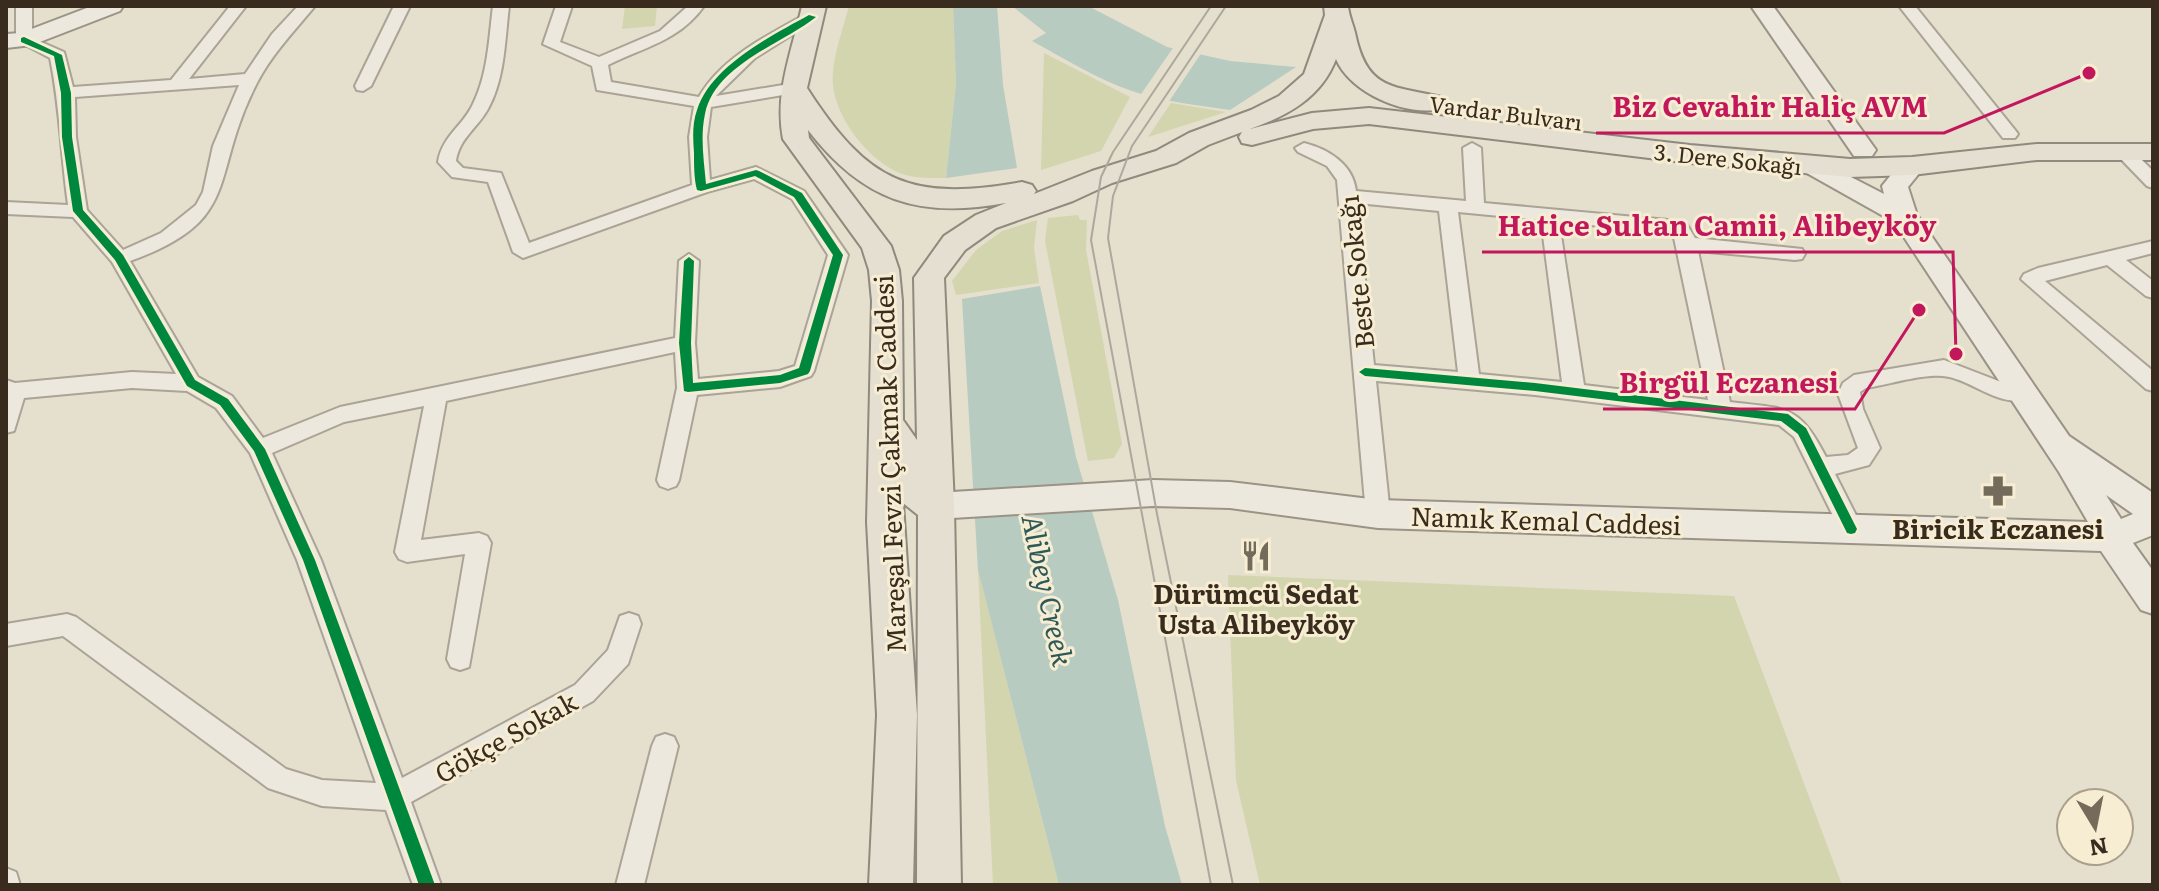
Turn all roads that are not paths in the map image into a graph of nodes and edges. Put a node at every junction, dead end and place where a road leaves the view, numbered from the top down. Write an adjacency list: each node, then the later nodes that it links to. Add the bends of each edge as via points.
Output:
1 (24, 6): 13 (street)
2 (112, 6): 13 (main road)
3 (238, 6): 17 (street)
4 (307, 6): 15 (street, via 286,26)
5 (402, 6): 18 (street)
6 (501, 6): 37 (street, via 482,106 448,147 447,162 458,173 495,177 523,252)
7 (564, 6): 14 (street, via 551,44)
8 (696, 6): 14 (street, via 673,32)
9 (1762, 6): 28 (main road)
10 (1907, 6): 24 (street)
11 (813, 11): 19 (main road, Mareşal Fevzi Çakmak Caddesi); 21 (street, via 734,66)
12 (1336, 11): 16 (main road, via 1350,63); 31 (main road, via 1320,70 1309,85 1287,103)
13 (15, 40): 20 (street, via 58,55)
14 (600, 63): 21 (street, via 603,86)
15 (250, 79): 17 (street); 49 (street, via 220,150 216,186 196,217 161,243)
16 (1366, 81): 22 (main road, via 1346,83 1339,94 1346,106); 25 (main road, Vardar Bulvarı, via 1397,97 1424,102)
17 (177, 83): 20 (street)
18 (363, 86)
19 (795, 88): 21 (street); 35 (main road, via 830,144 866,175 901,193 967,199); 63 (main road, Mareşal Fevzi Çakmak Caddesi, via 796,139 876,246 884,270)
20 (66, 93): 42 (street)
21 (703, 103): 37 (street)
22 (1369, 116): 31 (main road, 3. Dere Sokağı, via 1312,121); 33 (main road, 3. Dere Sokağı)
23 (2153, 132): 24 (main road, Vardar Bulvarı)
24 (2009, 134): 28 (main road, Vardar Bulvarı)
25 (1769, 145): 28 (main road, Vardar Bulvarı); 33 (main road)
26 (1304, 148): 38 (street, Beste Sokağı, via 1333,162 1346,180)
27 (1472, 148): 40 (street)
28 (1863, 150): 32 (main road, via 1904,151)
29 (2124, 152): 30 (main road); 32 (main road, via 2037,152); 36 (street)
30 (2153, 152)
31 (1168, 156): 35 (main road)
32 (1941, 162): 34 (main road)
33 (1814, 166): 34 (main road, 3. Dere Sokağı); 44 (main road)
34 (1912, 166): 44 (main road, via 1895,186)
35 (1101, 177): 69 (main road, Mareşal Fevzi Çakmak Caddesi, via 972,228 939,259 929,278)
36 (2153, 182)
37 (701, 188): 57 (street, via 756,173 798,195 838,255 804,371 780,379)
38 (1348, 196): 39 (street); 53 (street, Beste Sokağı)
39 (1448, 205): 40 (street); 55 (street)
40 (1475, 207): 43 (street)
41 (6, 208): 42 (street)
42 (78, 211): 49 (street)
43 (1549, 214): 45 (street, via 1670,224 1684,232); 59 (street)
44 (1904, 216): 60 (main road)
45 (1687, 244): 47 (street); 62 (street)
46 (2153, 247): 48 (street)
47 (1795, 254)
48 (2110, 257): 51 (street); 56 (street, via 2031,279)
49 (119, 258): 54 (street)
50 (689, 261): 52 (street)
51 (2153, 291)
52 (685, 343): 57 (street); 61 (street)
53 (1365, 372): 55 (street); 71 (street, Beste Sokağı)
54 (191, 383): 58 (street, via 132,380); 66 (street, via 224,402)
55 (1470, 383): 59 (street)
56 (2153, 383)
57 (688, 388): 68 (street)
58 (10, 390): 64 (street)
59 (1574, 391): 62 (street)
60 (2020, 393): 65 (main road); 67 (street, via 1944,368 1861,381 1850,388 1849,404 1869,448 1861,460)
61 (436, 397): 66 (street, via 340,415); 78 (street, via 407,552 479,543)
62 (1720, 408): 67 (street, via 1784,417 1802,431)
63 (885, 421): 69 (main road, via 904,443 914,495 921,502); 83 (main road, Mareşal Fevzi Çakmak Caddesi, via 885,522 897,715)
64 (6, 425)
65 (2055, 441): 70 (main road); 74 (main road)
66 (259, 449): 80 (street, via 309,560)
67 (1821, 466): 73 (street)
68 (668, 480)
69 (948, 505): 71 (main road, Namık Kemal Caddesi, via 1136,493 1230,495); 84 (main road, Mareşal Fevzi Çakmak Caddesi)
70 (2153, 511)
71 (1378, 514): 73 (main road, Namık Kemal Caddesi)
72 (2153, 521): 74 (main road, Namık Kemal Caddesi)
73 (1851, 529): 74 (main road, Namık Kemal Caddesi)
74 (2110, 537): 75 (main road)
75 (2153, 599)
76 (629, 624): 80 (street, Gökçe Sokak, via 619,656 584,693)
77 (6, 635): 80 (street, via 67,625 278,779 322,793)
78 (460, 659)
79 (665, 746): 82 (street)
80 (394, 797): 81 (street)
81 (427, 885)
82 (630, 885)
83 (891, 885)
84 (939, 885)

